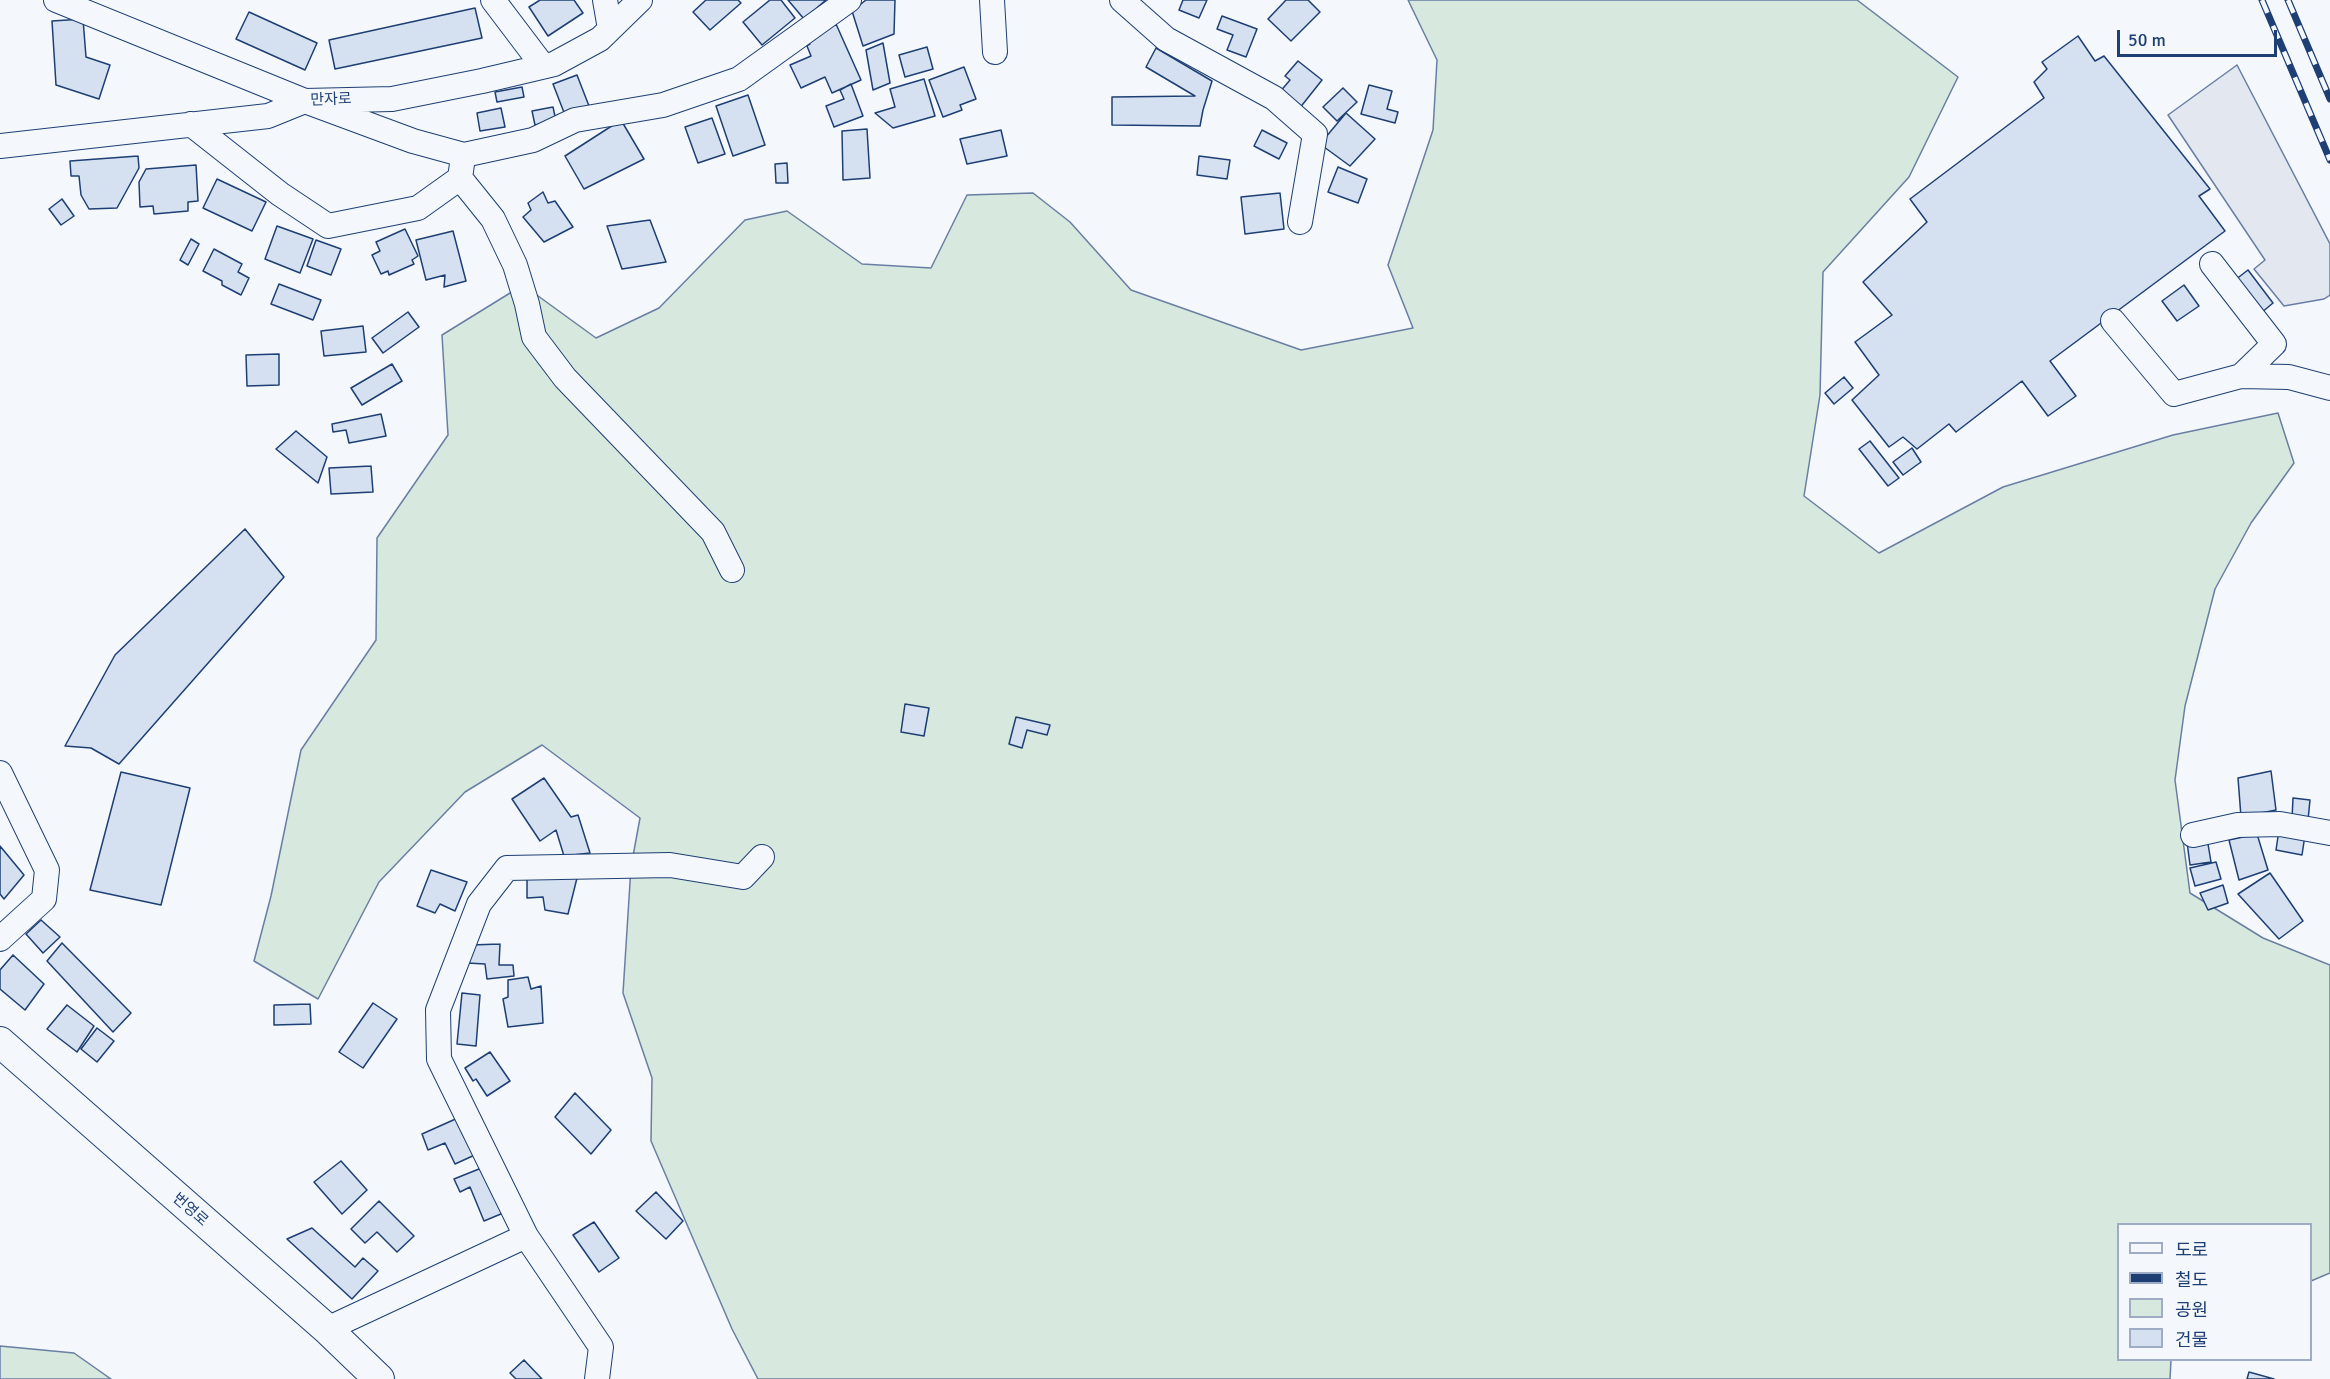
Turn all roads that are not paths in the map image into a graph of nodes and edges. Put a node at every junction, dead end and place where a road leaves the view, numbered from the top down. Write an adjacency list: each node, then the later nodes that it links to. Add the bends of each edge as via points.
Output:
1 (56, 0): 11 (street)
2 (492, 0): 10 (street)
3 (605, 0): 8 (street)
4 (640, 0): 8 (street, 만자로)
5 (849, 0): 14 (street, via 739,79 663,105 576,120)
6 (992, 0): 9 (street)
7 (1122, 0): 15 (street, via 1166,39 1274,98 1315,134)
8 (610, 29): 10 (street, 만자로, via 600,39)
9 (994, 52)
10 (543, 66): 11 (street, 만자로, via 392,99)
11 (305, 101): 12 (street, 만자로, via 268,116); 14 (street, via 413,141)
12 (191, 124): 13 (street, 만자로); 14 (street, via 328,226 418,208)
13 (0, 146)
14 (462, 167): 20 (street, via 515,265 534,337 565,378 713,532)
15 (1300, 222)
16 (2212, 264): 18 (street, via 2274,344)
17 (2113, 321): 18 (street, via 2174,394)
18 (2241, 376): 19 (street, via 2289,377)
19 (2330, 388)
20 (732, 570)
21 (0, 773): 25 (street, via 47,870 44,899)
22 (2330, 833): 23 (street, via 2280,824 2238,825)
23 (2193, 835)
24 (762, 857): 27 (street, via 743,877 670,865 507,868 479,904 438,1010 440,1059)
25 (0, 939)
26 (0, 1042): 28 (main road, 번영로)
27 (526, 1236): 28 (street); 30 (street, via 601,1347)
28 (327, 1329): 29 (main road, 번영로)
29 (379, 1379)
30 (597, 1379)

